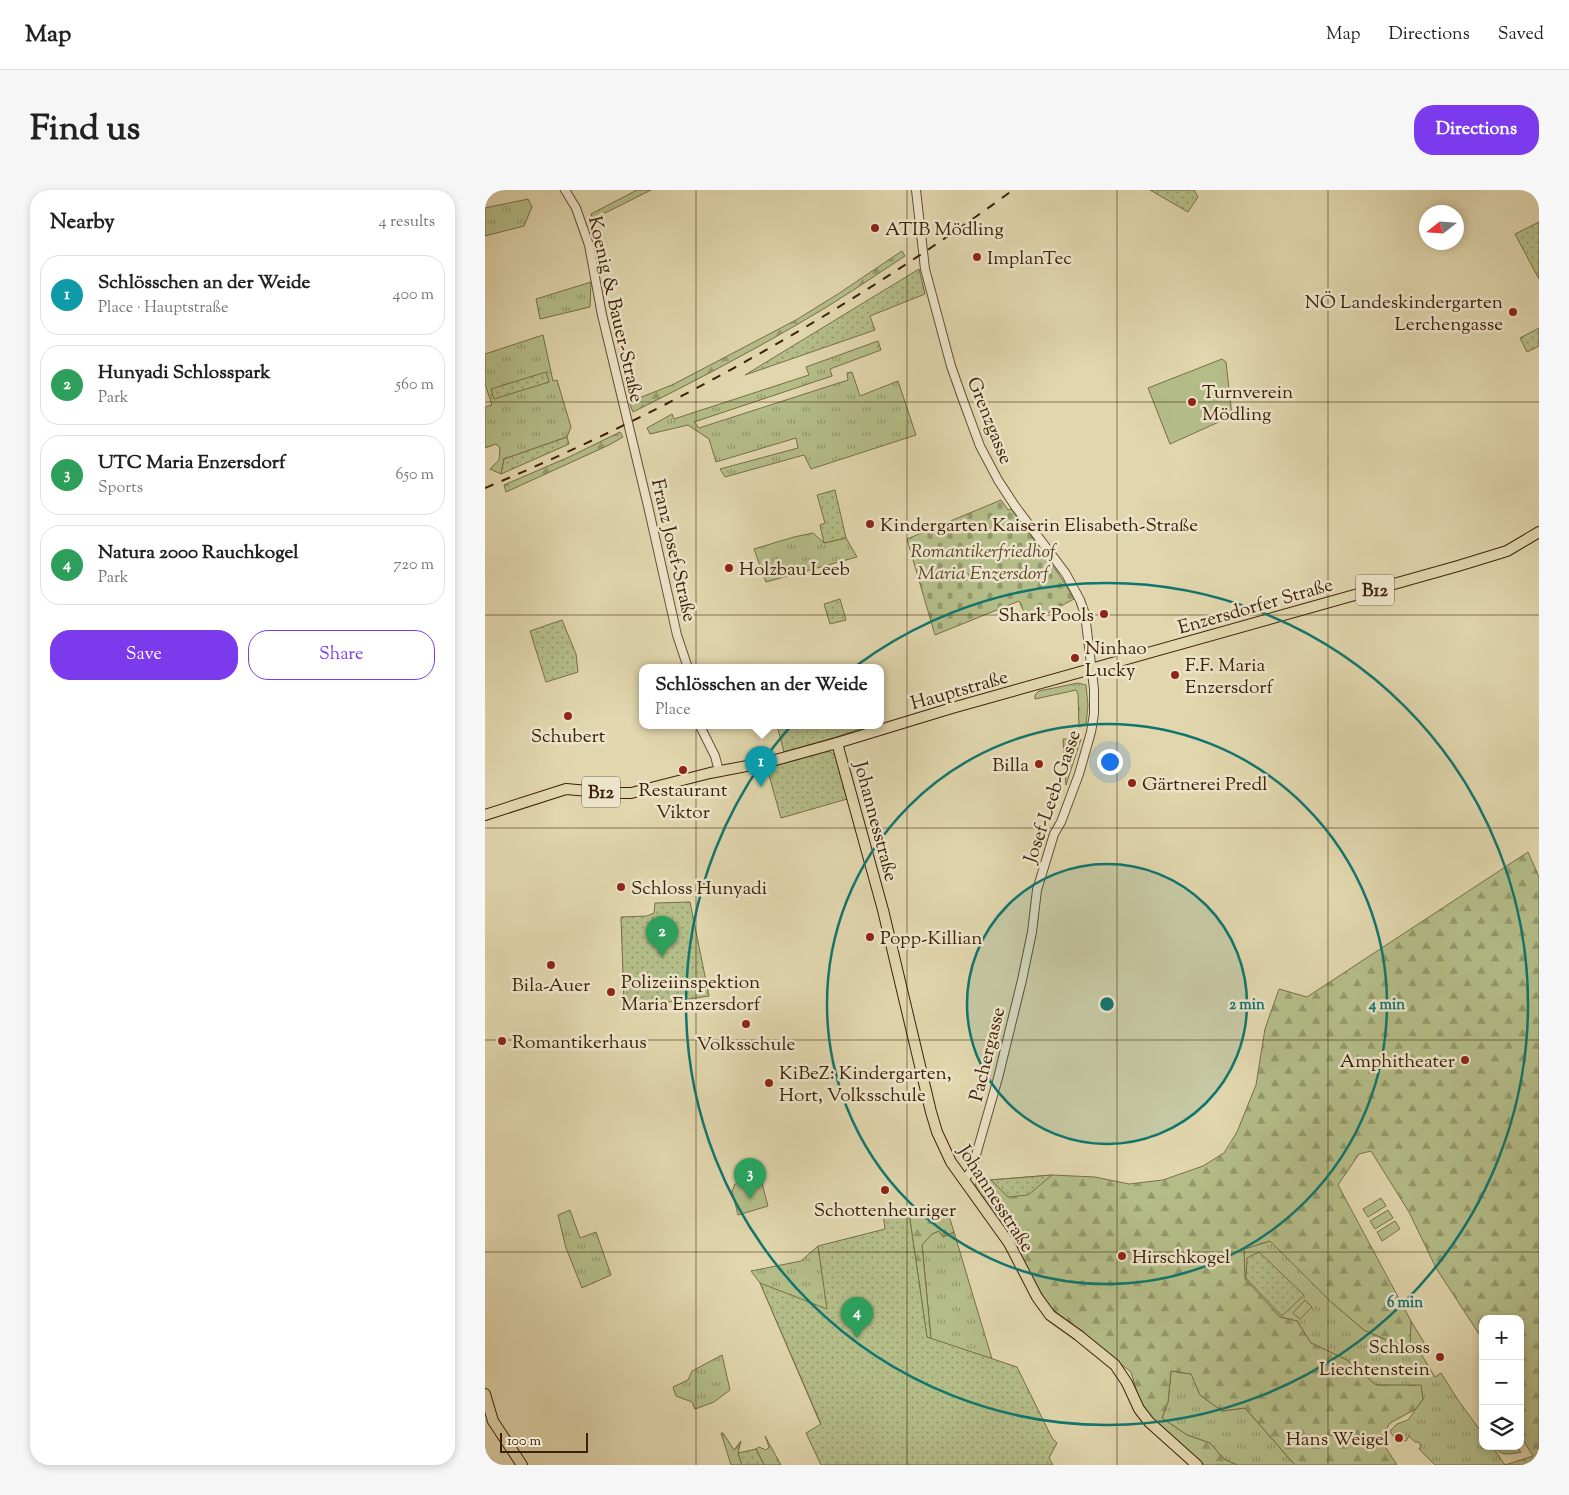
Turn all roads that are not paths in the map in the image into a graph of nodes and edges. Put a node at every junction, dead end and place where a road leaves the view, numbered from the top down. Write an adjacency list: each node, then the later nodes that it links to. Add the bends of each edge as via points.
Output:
1 (565, 190): 3 (street, Koenig & Bauer-Straße, via 589,245 601,315)
2 (916, 190): 6 (street, Grenzgasse, via 925,269 963,400 980,446 998,480 1066,574 1080,600)
3 (632, 438): 5 (street, Franz Josef-Straße, via 677,635)
4 (1539, 532): 6 (main road, Enzersdorfer Straße / B12, via 1507,551 1491,556)
5 (688, 664)
6 (1093, 670): 9 (main road, Hauptstraße / B12); 13 (street, Josef-Leeb-Gasse, via 1095,701 1091,732 1037,890)
7 (702, 729): 11 (street)
8 (883, 729): 10 (main road, Hauptstraße / B12)
9 (884, 729)
10 (837, 743): 11 (main road, Hauptstraße / B12); 14 (main road, Johannesstraße, via 883,910 931,1112 942,1143)
11 (719, 771): 12 (main road, Hauptstraße / B12, via 623,794 566,789)
12 (485, 815)
13 (1032, 932): 14 (street, Pachergasse, via 998,1078 972,1169)
14 (963, 1180): 17 (main road, Johannesstraße, via 1009,1243 1050,1316 1115,1365 1149,1422)
15 (485, 1394): 16 (main road, via 493,1421)
16 (522, 1465)
17 (1197, 1465)

